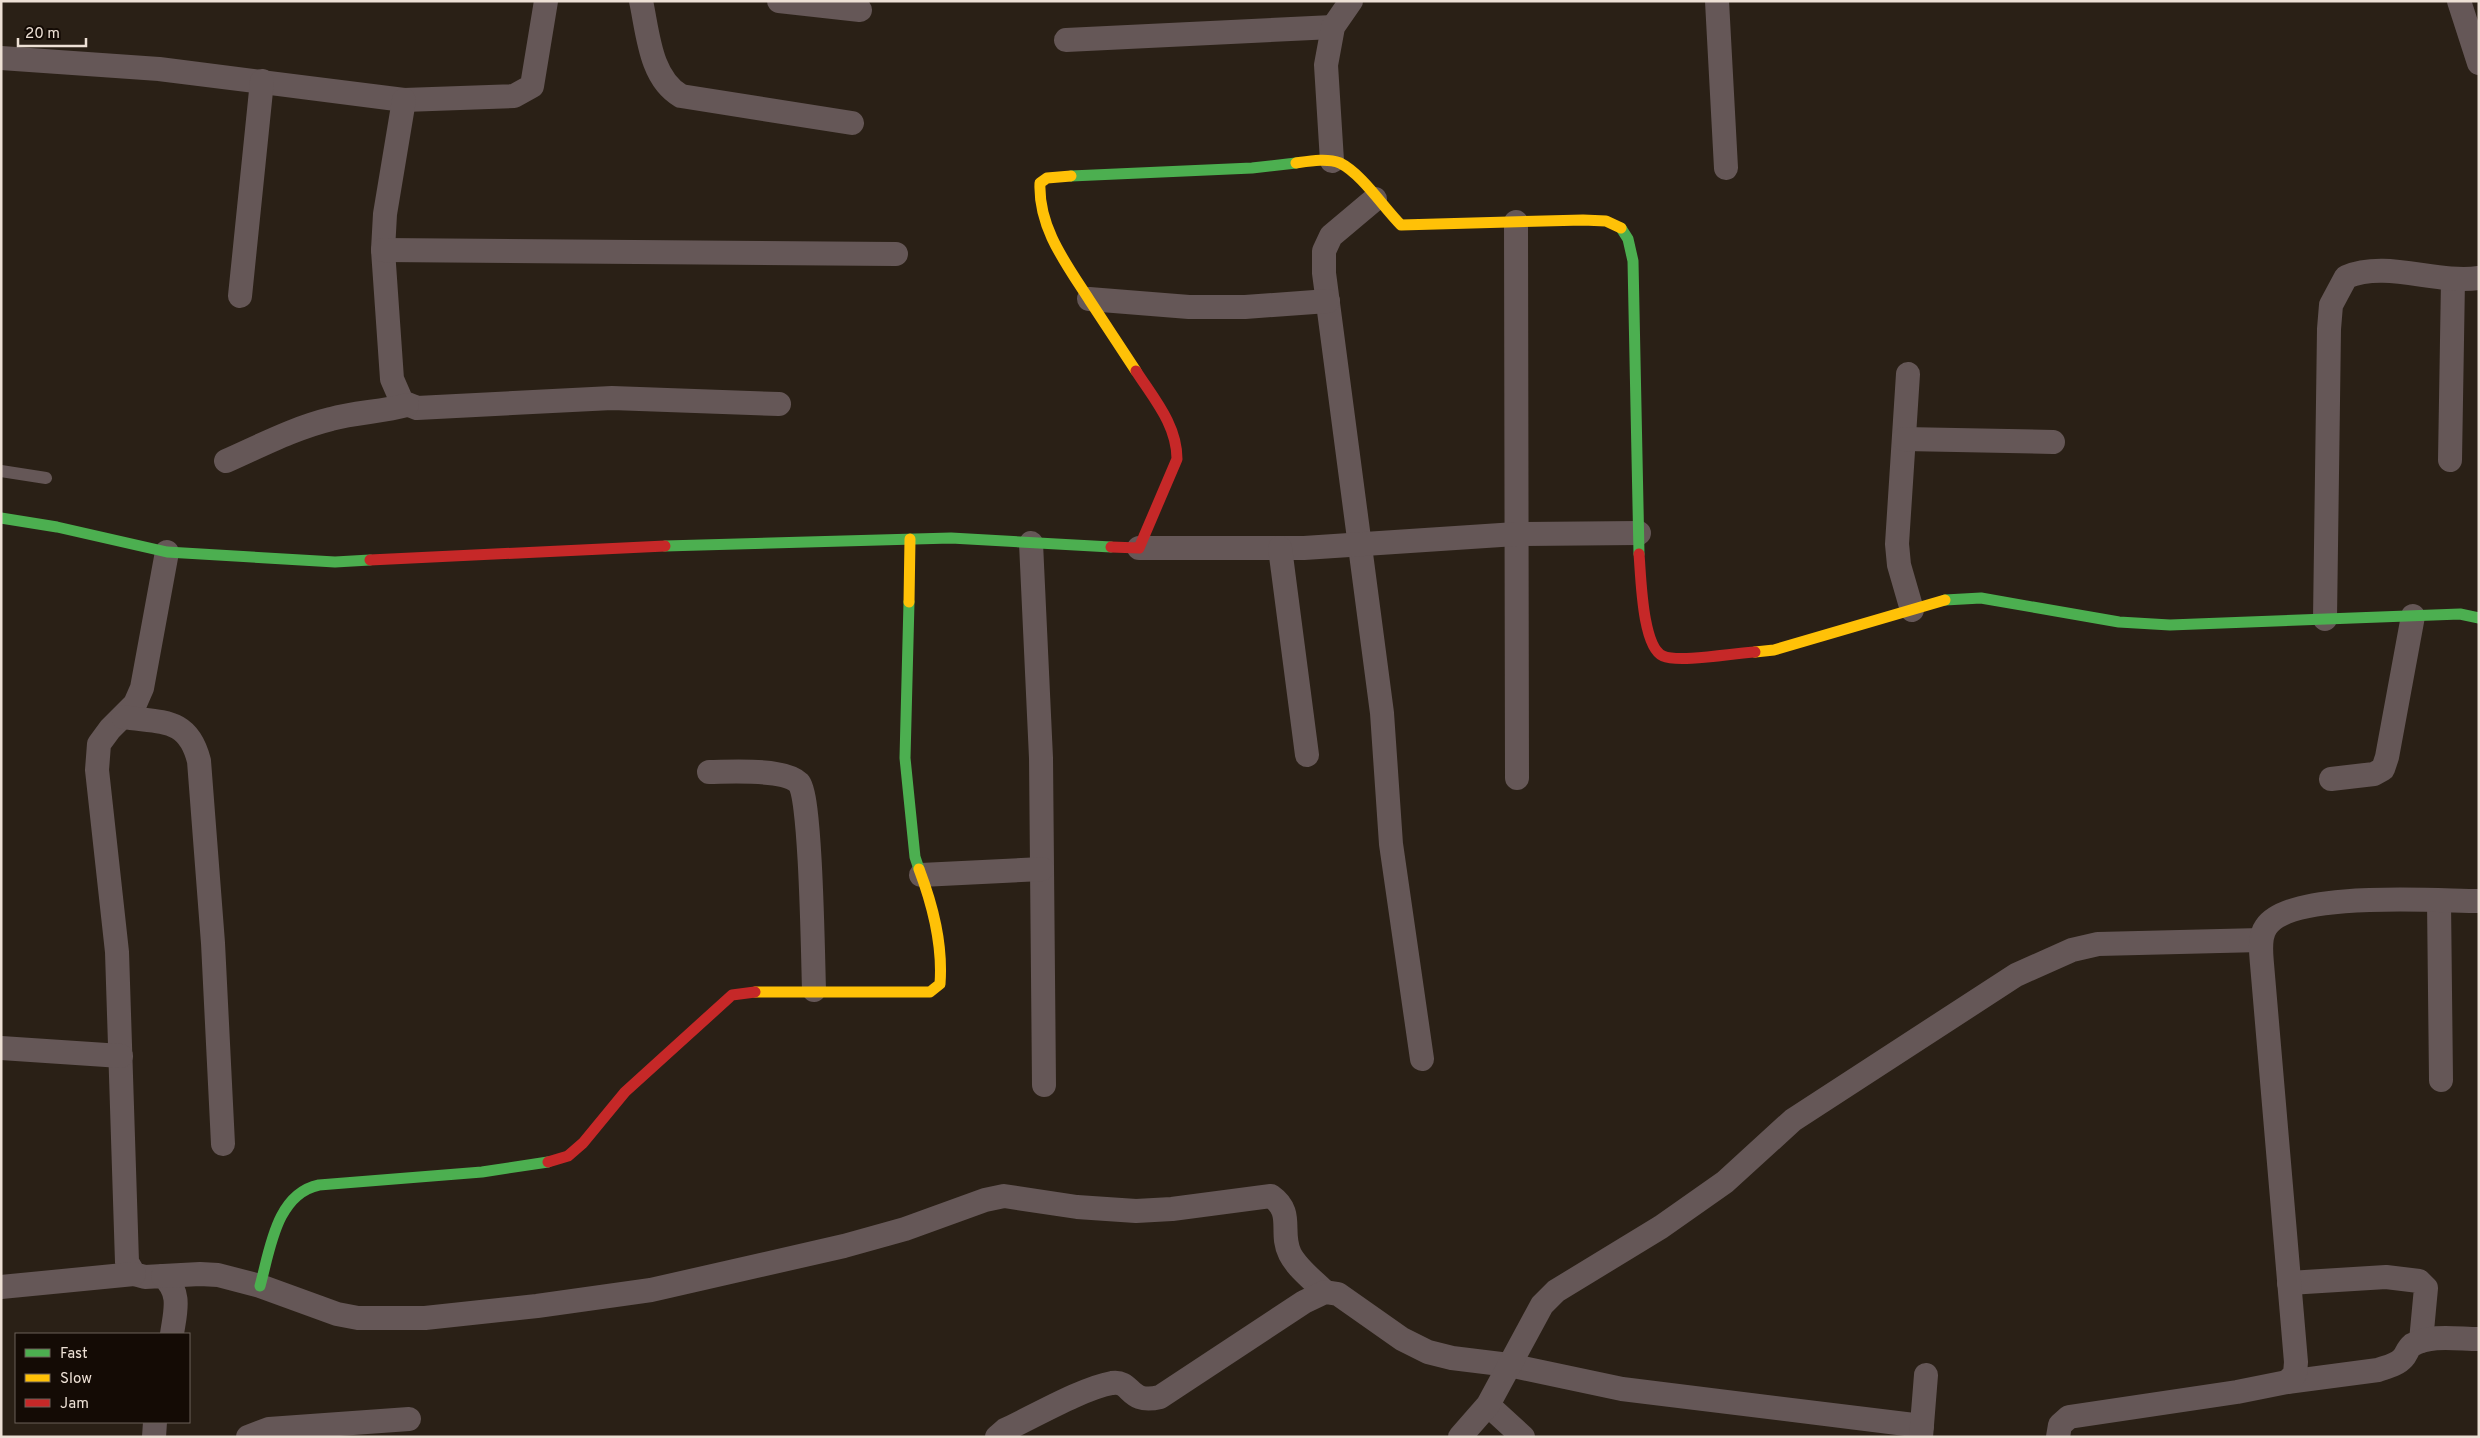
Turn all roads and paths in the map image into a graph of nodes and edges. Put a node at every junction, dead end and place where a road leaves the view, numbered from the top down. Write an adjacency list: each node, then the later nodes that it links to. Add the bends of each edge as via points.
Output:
1 (546, 1): 13 (street, via 536,73 532,86 525,92 514,96)
2 (641, 1): 14 (street, via 656,66 664,82 681,96)
3 (779, 1): 7 (street)
4 (1351, 1): 8 (street)
5 (1717, 1): 16 (street)
6 (2459, 1): 11 (street)
7 (860, 10)
8 (1333, 27): 9 (street); 15 (street, via 1326,65)
9 (1066, 40)
10 (1, 58): 12 (street, via 159,68)
11 (2479, 64)
12 (262, 81): 13 (street); 23 (street)
13 (404, 100): 19 (street, via 385,214)
14 (852, 124)
15 (1332, 161): 17 (street, via 1350,171); 24 (street, via 1047,178 1040,183 1039,191 1049,233)
16 (1726, 168)
17 (1375, 199): 18 (street, via 1401,225); 25 (street, via 1331,236 1324,251)
18 (1516, 222): 36 (street, via 1611,221 1623,228 1629,241 1633,261); 37 (street)
19 (383, 250): 20 (street); 28 (street, via 392,379 398,396)
20 (896, 254)
21 (2479, 278): 22 (street)
22 (2453, 280): 31 (street); 47 (street, via 2368,270 2346,277 2332,305)
23 (240, 296)
24 (1089, 299): 25 (street, via 1189,307); 41 (street, via 1168,420 1177,444 1177,459)
25 (1328, 301): 40 (street)
26 (1908, 374): 29 (street)
27 (779, 404): 28 (street, via 612,398)
28 (407, 406): 32 (street, via 330,419)
29 (1904, 439): 30 (street); 44 (street, via 1897,544)
30 (2053, 442)
31 (2450, 460)
32 (226, 461)
33 (1, 471): 34 (lane)
34 (46, 478)
35 (1, 518): 43 (street)
36 (1639, 533): 37 (street); 44 (street, via 1648,635 1654,650 1663,656 1774,650)
37 (1516, 534): 40 (street); 51 (street)
38 (910, 539): 39 (street); 43 (street, via 732,543 335,562); 54 (street, via 905,758 915,857)
39 (1031, 543): 41 (street); 53 (street, via 1041,758)
40 (1361, 544): 42 (street); 61 (street, via 1382,713 1391,844)
41 (1140, 548): 42 (street)
42 (1280, 548): 49 (street)
43 (167, 552): 48 (street, via 142,688 135,704)
44 (1912, 610): 47 (street, via 1965,597 1999,600 2118,622 2170,625)
45 (2413, 616): 46 (street, via 2460,614); 47 (street); 52 (street, via 2383,769 2374,774)
46 (2479, 618)
47 (2325, 619)
48 (123, 717): 60 (street, via 99,744 97,770 118,952); 64 (street, via 166,723 184,730 196,752 213,944)
49 (1307, 755)
50 (710, 772): 58 (street, via 746,771 784,776 798,782 803,790)
51 (1517, 778)
52 (2331, 779)
53 (1042, 869): 54 (street); 63 (street)
54 (921, 875): 58 (street, via 937,928 940,984 930,992)
55 (2439, 901): 56 (street); 57 (street, via 2329,901 2298,907 2278,915 2266,927); 62 (street)
56 (2479, 901)
57 (2261, 940): 67 (street); 74 (street, via 2098,944 2072,950 2016,975 1793,1120 1725,1182 1661,1227 1556,1291 1542,1305)
58 (814, 990): 68 (street, via 732,995 625,1092 568,1156 482,1172 319,1185 305,1189 293,1198 283,1213)
59 (1, 1048): 60 (street)
60 (121, 1056): 65 (street, via 128,1262)
61 (1422, 1059)
62 (2441, 1080)
63 (1044, 1085)
64 (223, 1144)
65 (134, 1274): 66 (street); 69 (street)
66 (163, 1276): 68 (street, via 200,1274); 71 (street, via 172,1284 176,1302)
67 (2289, 1283): 73 (street, via 2386,1277 2419,1281 2426,1288); 76 (street, via 2296,1362 2295,1374)
68 (260, 1286): 70 (street, via 337,1314 358,1318 425,1318 650,1290 844,1246 1004,1196 1077,1207 1136,1211 1271,1196 1280,1203 1285,1215 1290,1254)
69 (1, 1287)
70 (1325, 1292): 74 (street, via 1338,1294 1402,1339 1428,1352); 83 (street, via 1309,1299 1160,1397 1146,1400 1137,1397 1123,1384 1113,1383 1073,1398 1005,1430)
71 (172, 1333)
72 (2479, 1339): 73 (street)
73 (2421, 1341): 76 (street, via 2409,1347 2404,1358 2378,1370)
74 (1509, 1365): 77 (street); 80 (street, via 1622,1389)
75 (1926, 1375): 80 (street)
76 (2287, 1382): 86 (street, via 2069,1418 2060,1425)
77 (1488, 1405): 84 (street); 85 (street)
78 (409, 1419): 82 (street, via 269,1429)
79 (155, 1423): 81 (street)
80 (1921, 1431)
81 (154, 1437)
82 (248, 1437)
83 (997, 1437)
84 (1460, 1437)
85 (1523, 1437)
86 (2058, 1437)

